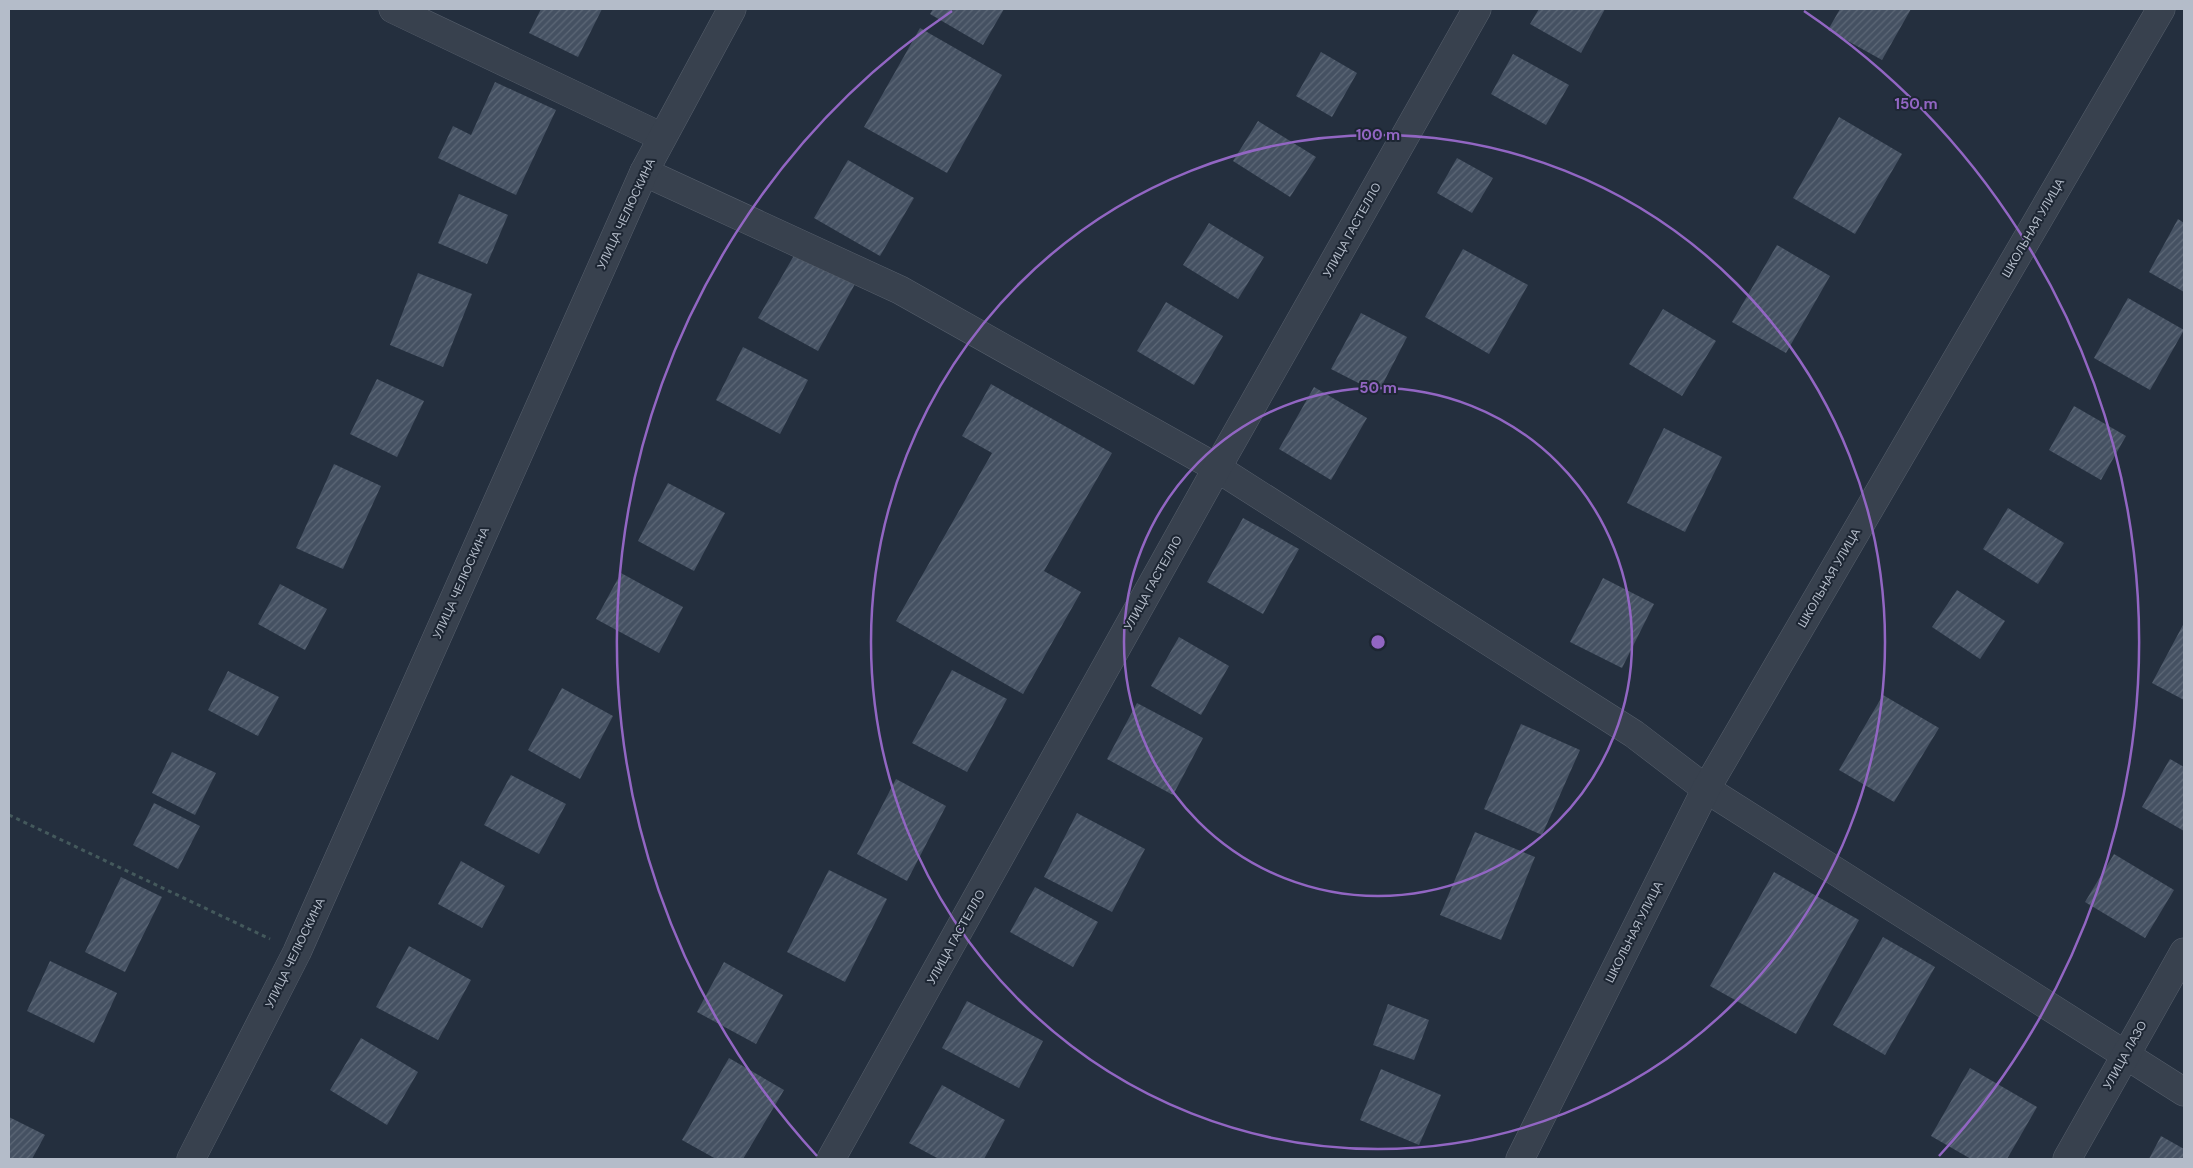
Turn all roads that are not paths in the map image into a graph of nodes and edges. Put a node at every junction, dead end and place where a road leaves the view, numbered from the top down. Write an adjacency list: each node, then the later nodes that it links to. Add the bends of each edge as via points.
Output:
1 (393, 9): 5 (street)
2 (732, 9): 5 (street, УЛИЦА ЧЕЛЮСКИНА)
3 (1477, 9): 7 (street, УЛИЦА ГАСТЕЛЛО)
4 (2161, 9): 8 (street, ШКОЛЬНАЯ УЛИЦА)
5 (662, 138): 6 (street, УЛИЦА ЧЕЛЮСКИНА)
6 (644, 172): 7 (street, via 900,290); 12 (street, УЛИЦА ЧЕЛЮСКИНА, via 297,952)
7 (1217, 468): 8 (street, via 1634,734); 13 (street, УЛИЦА ГАСТЕЛЛО)
8 (1706, 789): 10 (street); 14 (street, ШКОЛЬНАЯ УЛИЦА)
9 (2184, 952): 10 (street, УЛИЦА ЛАЗО)
10 (2125, 1054): 11 (street); 15 (street, УЛИЦА ЛАЗО)
11 (2184, 1092)
12 (191, 1159)
13 (831, 1159)
14 (1520, 1159)
15 (2067, 1159)

